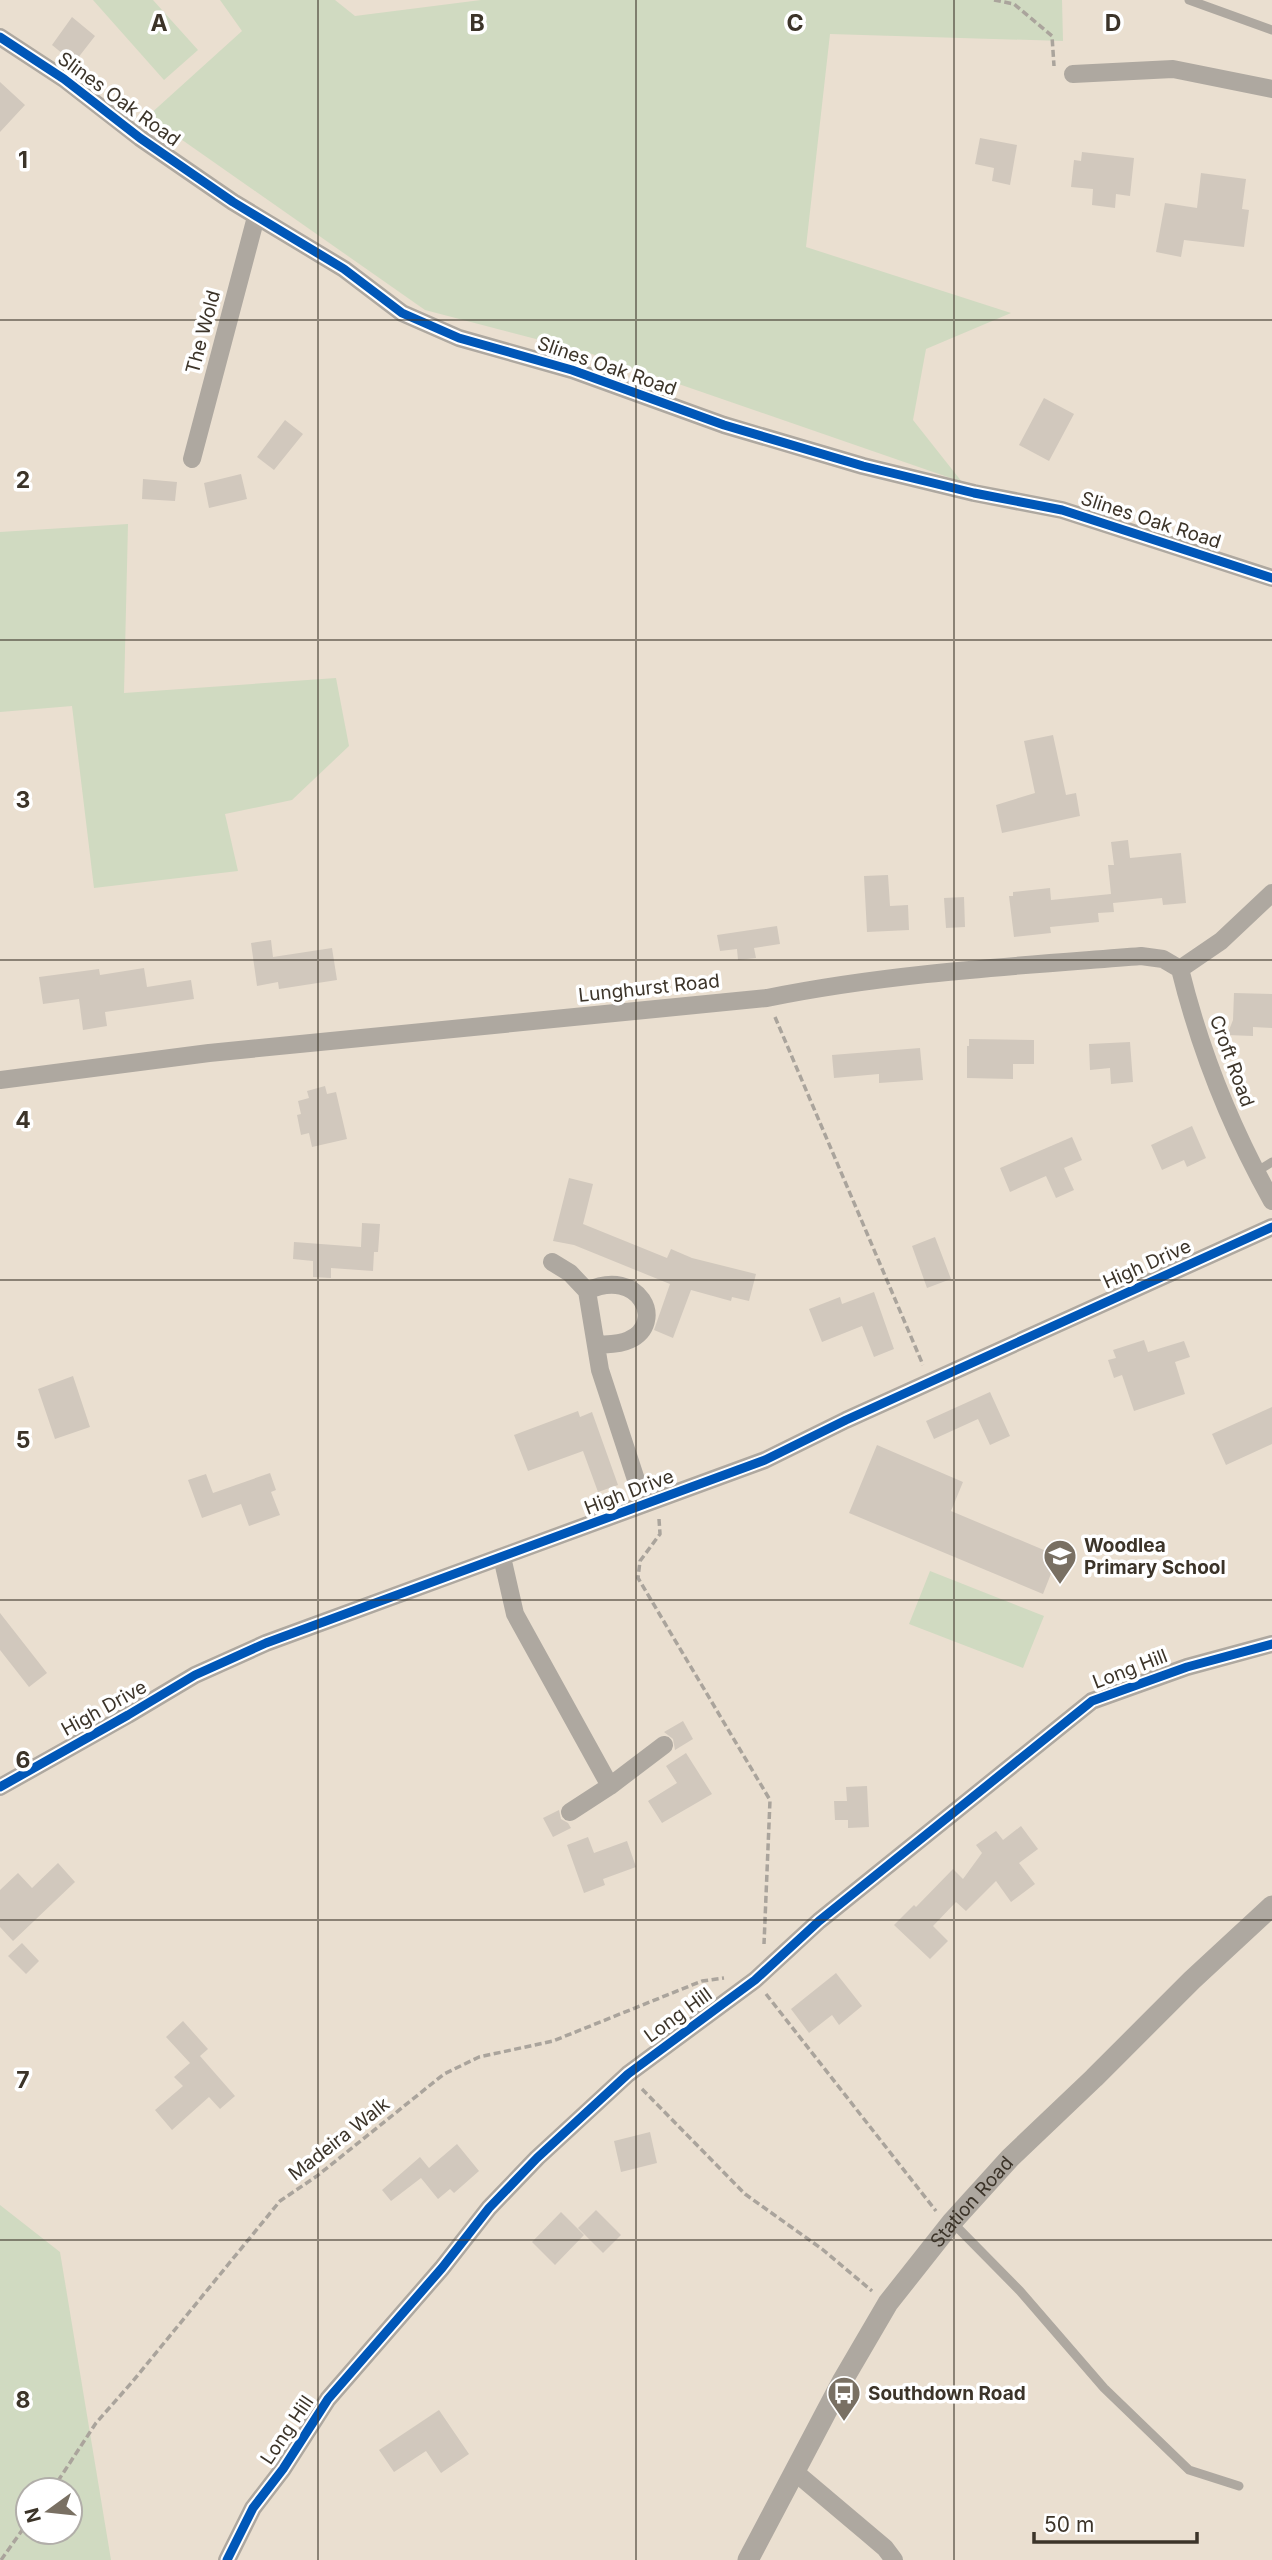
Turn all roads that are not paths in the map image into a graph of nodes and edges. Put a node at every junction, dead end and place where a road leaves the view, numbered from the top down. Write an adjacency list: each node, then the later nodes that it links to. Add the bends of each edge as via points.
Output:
1 (1189, 0): 2 (lane)
2 (1272, 30)
3 (0, 37): 6 (street, Slines Oak Road)
4 (1073, 74): 5 (street, via 1173,69)
5 (1272, 89)
6 (256, 216): 7 (street, The Wold); 8 (street, Slines Oak Road, via 344,270 402,313 459,338 572,370 724,425 863,466 1062,510)
7 (192, 459)
8 (1272, 578)
9 (1272, 893): 10 (street, via 1221,941)
10 (1180, 969): 11 (street, Lunghurst Road, via 1163,959 1141,956 835,984 767,998 209,1053); 13 (street, Croft Road, via 1223,1102)
11 (0, 1080)
12 (1272, 1162): 13 (lane)
13 (1255, 1172): 14 (street, Croft Road)
14 (1272, 1201)
15 (1272, 1227): 19 (street, High Drive, via 765,1460)
16 (552, 1262): 17 (street)
17 (587, 1291): 18 (street); 18 (street, via 601,1284 628,1287 637,1292 646,1311 637,1336 627,1342)
18 (596, 1345): 19 (street, via 600,1370)
19 (651, 1502): 20 (street, High Drive)
20 (502, 1557): 23 (street, via 515,1614); 24 (street, High Drive, via 311,1626 195,1675)
21 (1272, 1644): 31 (street, Long Hill, via 1187,1667 1093,1702 819,1921 759,1977 628,2074 489,2208 328,2399 253,2508)
22 (664, 1745): 23 (street)
23 (610, 1786): 25 (street)
24 (0, 1787)
25 (570, 1812)
26 (1272, 1906): 27 (street, Station Road, via 1010,2158)
27 (950, 2224): 28 (street, Station Road, via 888,2304); 29 (lane, via 1012,2281 1104,2388 1189,2470)
28 (795, 2472): 30 (street); 32 (street, Station Road)
29 (1239, 2486)
30 (890, 2556)
31 (227, 2560)
32 (748, 2560)

